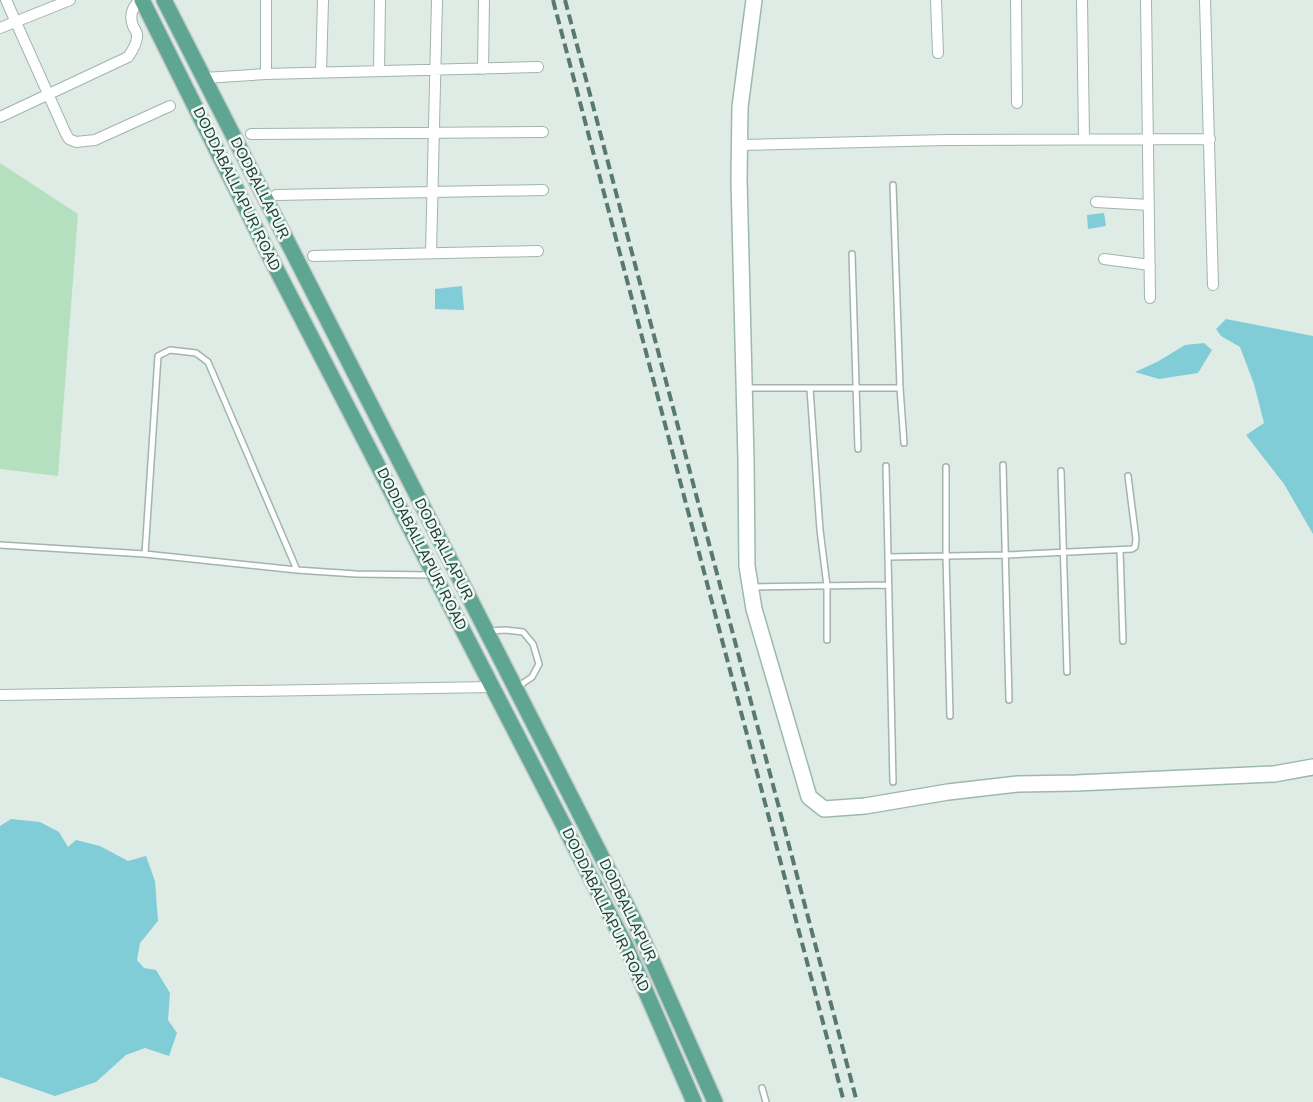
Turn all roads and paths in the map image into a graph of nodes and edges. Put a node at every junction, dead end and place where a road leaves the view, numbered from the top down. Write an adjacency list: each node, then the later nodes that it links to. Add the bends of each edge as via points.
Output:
1 (6, 0): 16 (street)
2 (70, 0): 16 (street)
3 (141, 0): 26 (street, via 132,12 135,46 128,56); 70 (main road, DODDABALLAPUR ROAD)
4 (164, 0): 25 (main road, DODBALLAPUR)
5 (266, 0): 24 (street)
6 (324, 0): 23 (street)
7 (380, 0): 22 (street)
8 (437, 0): 21 (street)
9 (484, 0): 20 (street)
10 (754, 0): 36 (street, via 740,107)
11 (936, 0): 18 (street)
12 (1016, 0): 27 (street)
13 (1082, 0): 33 (street)
14 (1146, 0): 35 (street)
15 (1205, 0): 34 (street)
16 (16, 22): 17 (street); 26 (street)
17 (0, 28)
18 (938, 53)
19 (538, 67): 20 (street)
20 (483, 69): 21 (street)
21 (435, 70): 22 (street); 30 (street)
22 (379, 71): 23 (street)
23 (321, 72): 24 (street)
24 (266, 74): 25 (street)
25 (204, 78): 74 (main road, DODBALLAPUR)
26 (48, 94): 28 (street, via 66,134 76,142 96,140); 29 (street)
27 (1018, 103)
28 (170, 106)
29 (0, 117)
30 (434, 132): 31 (street); 32 (street); 39 (street)
31 (542, 132)
32 (251, 134)
33 (1084, 138): 35 (street); 36 (street)
34 (1210, 139): 35 (street); 49 (street)
35 (1148, 140): 42 (street)
36 (739, 145): 51 (street)
37 (893, 185): 53 (lane)
38 (542, 190): 39 (street)
39 (432, 192): 40 (street); 44 (street)
40 (276, 195)
41 (1096, 202): 42 (street)
42 (1149, 205): 48 (street)
43 (538, 251): 44 (street)
44 (431, 253): 46 (street)
45 (852, 254): 52 (lane)
46 (313, 256)
47 (1104, 259): 48 (street)
48 (1150, 265): 50 (street)
49 (1213, 285)
50 (1150, 298)
51 (744, 388): 54 (lane); 73 (street)
52 (857, 388): 53 (lane); 54 (lane); 56 (lane)
53 (900, 388): 55 (lane)
54 (810, 389): 72 (lane)
55 (904, 443)
56 (858, 449)
57 (1003, 465): 66 (lane)
58 (886, 466): 68 (lane)
59 (946, 467): 67 (lane)
60 (1061, 472): 64 (lane)
61 (1128, 476): 63 (lane, via 1136,544 1132,549)
62 (0, 545): 65 (lane)
63 (1120, 550): 64 (lane); 76 (lane)
64 (1064, 553): 66 (lane); 77 (lane)
65 (145, 554): 69 (lane); 69 (lane, via 158,356 170,350 196,353 208,362)
66 (1005, 555): 67 (lane); 81 (lane)
67 (946, 556): 68 (lane); 82 (lane)
68 (888, 557): 71 (lane)
69 (297, 570): 70 (lane)
70 (435, 574): 78 (main road, DODDABALLAPUR ROAD)
71 (888, 585): 72 (lane); 84 (lane)
72 (827, 586): 73 (lane); 75 (lane)
73 (750, 587): 83 (street, via 809,797 824,809 1018,784 1274,774)
74 (486, 631): 79 (main road, DODBALLAPUR); 79 (lane, via 523,632 533,644 539,664 532,677)
75 (827, 640)
76 (1123, 641)
77 (1067, 672)
78 (493, 687): 80 (street); 86 (main road, DODDABALLAPUR ROAD, via 625,944)
79 (516, 689): 87 (main road, DODBALLAPUR, via 635,922)
80 (0, 695)
81 (1009, 700)
82 (950, 716)
83 (1313, 767)
84 (893, 782)
85 (762, 1088): 88 (lane)
86 (694, 1102)
87 (715, 1102)
88 (766, 1102)

